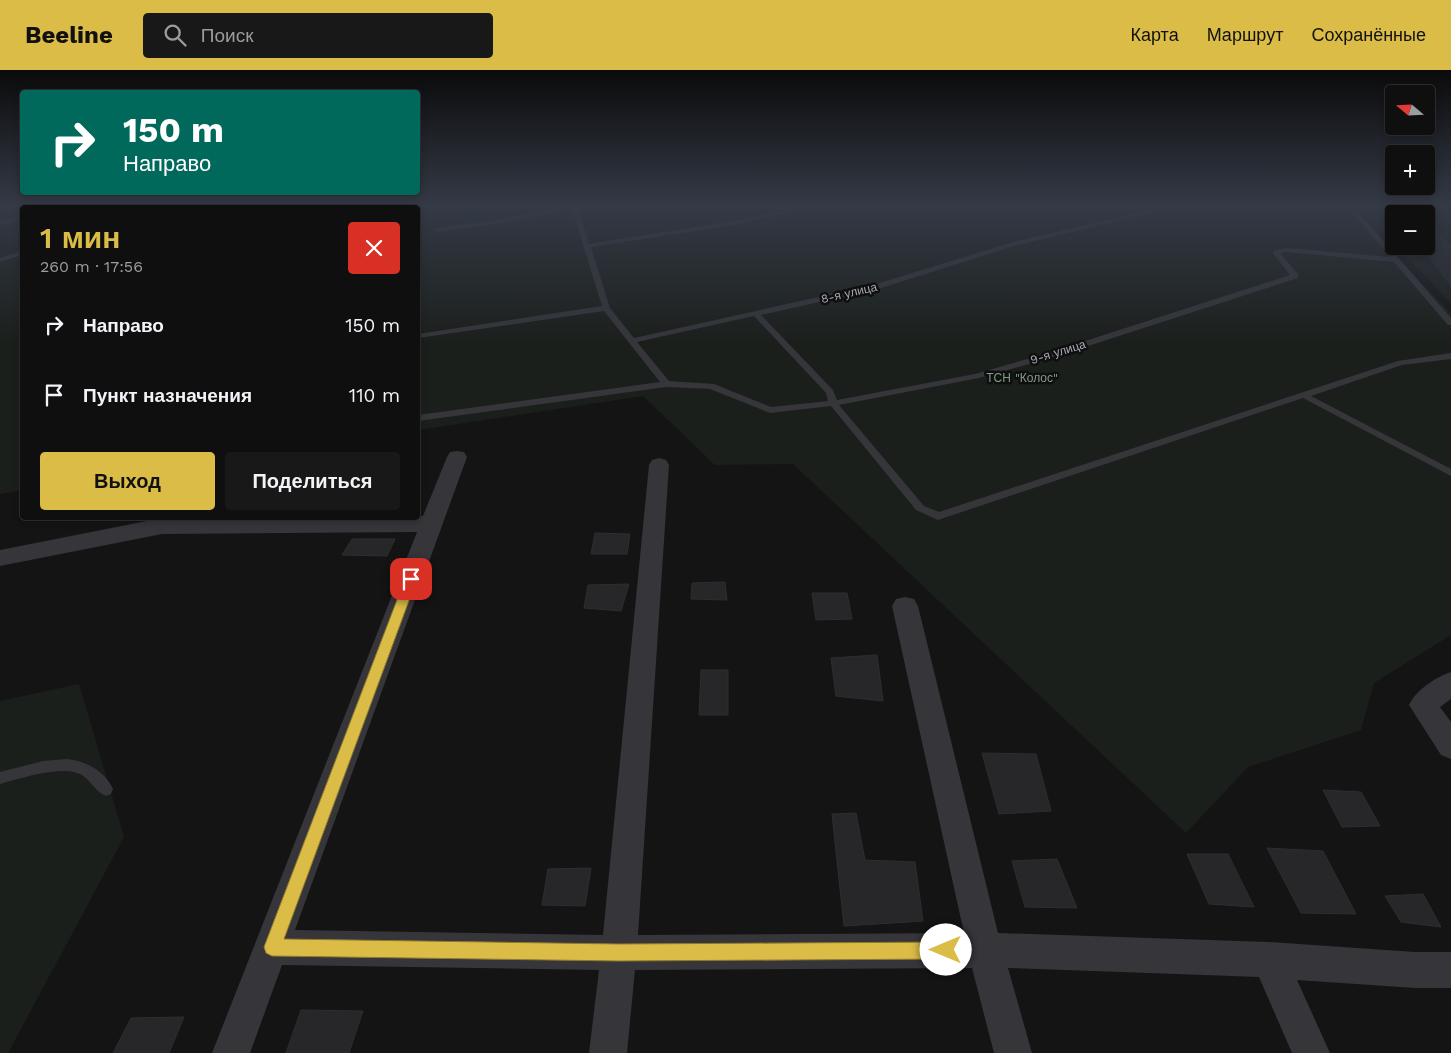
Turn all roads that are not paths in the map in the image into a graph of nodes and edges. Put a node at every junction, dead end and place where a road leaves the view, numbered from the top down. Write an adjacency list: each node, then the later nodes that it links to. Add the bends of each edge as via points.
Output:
1 (589, 251): 9 (lane)
2 (990, 251): 10 (lane, 8-я улица, via 875,287)
3 (1282, 251): 17 (lane, 9-я улица, via 1276,252 1295,276 986,374)
4 (1297, 251): 8 (lane, 9-я улица)
5 (1390, 251): 8 (lane)
6 (20, 254): 7 (lane)
7 (0, 260)
8 (1398, 260): 11 (lane)
9 (606, 308): 12 (lane); 13 (lane)
10 (756, 314): 13 (lane, 8-я улица); 17 (lane, via 830,392)
11 (1451, 323)
12 (420, 336)
13 (632, 341): 15 (lane)
14 (1451, 356): 16 (lane, via 1402,363)
15 (666, 384): 17 (lane, 9-я улица, via 711,386 770,410); 18 (lane, 9-я улица)
16 (1305, 396): 17 (lane, via 938,516 920,508); 21 (lane)
17 (833, 403)
18 (420, 418)
19 (457, 456): 22 (street)
20 (659, 465): 31 (street)
21 (1451, 473)
22 (432, 524): 23 (street, via 162,526); 29 (street)
23 (0, 558)
24 (905, 606): 30 (street)
25 (1451, 683): 26 (street, via 1423,705)
26 (1451, 746)
27 (0, 778): 28 (lane, via 44,766 76,768 85,769)
28 (106, 789)
29 (272, 947): 31 (street); 34 (street)
30 (985, 950): 31 (street); 32 (street); 36 (street)
31 (619, 952): 35 (street)
32 (1269, 960): 33 (street); 37 (street)
33 (1451, 970)
34 (231, 1053)
35 (608, 1053)
36 (1014, 1053)
37 (1311, 1053)

